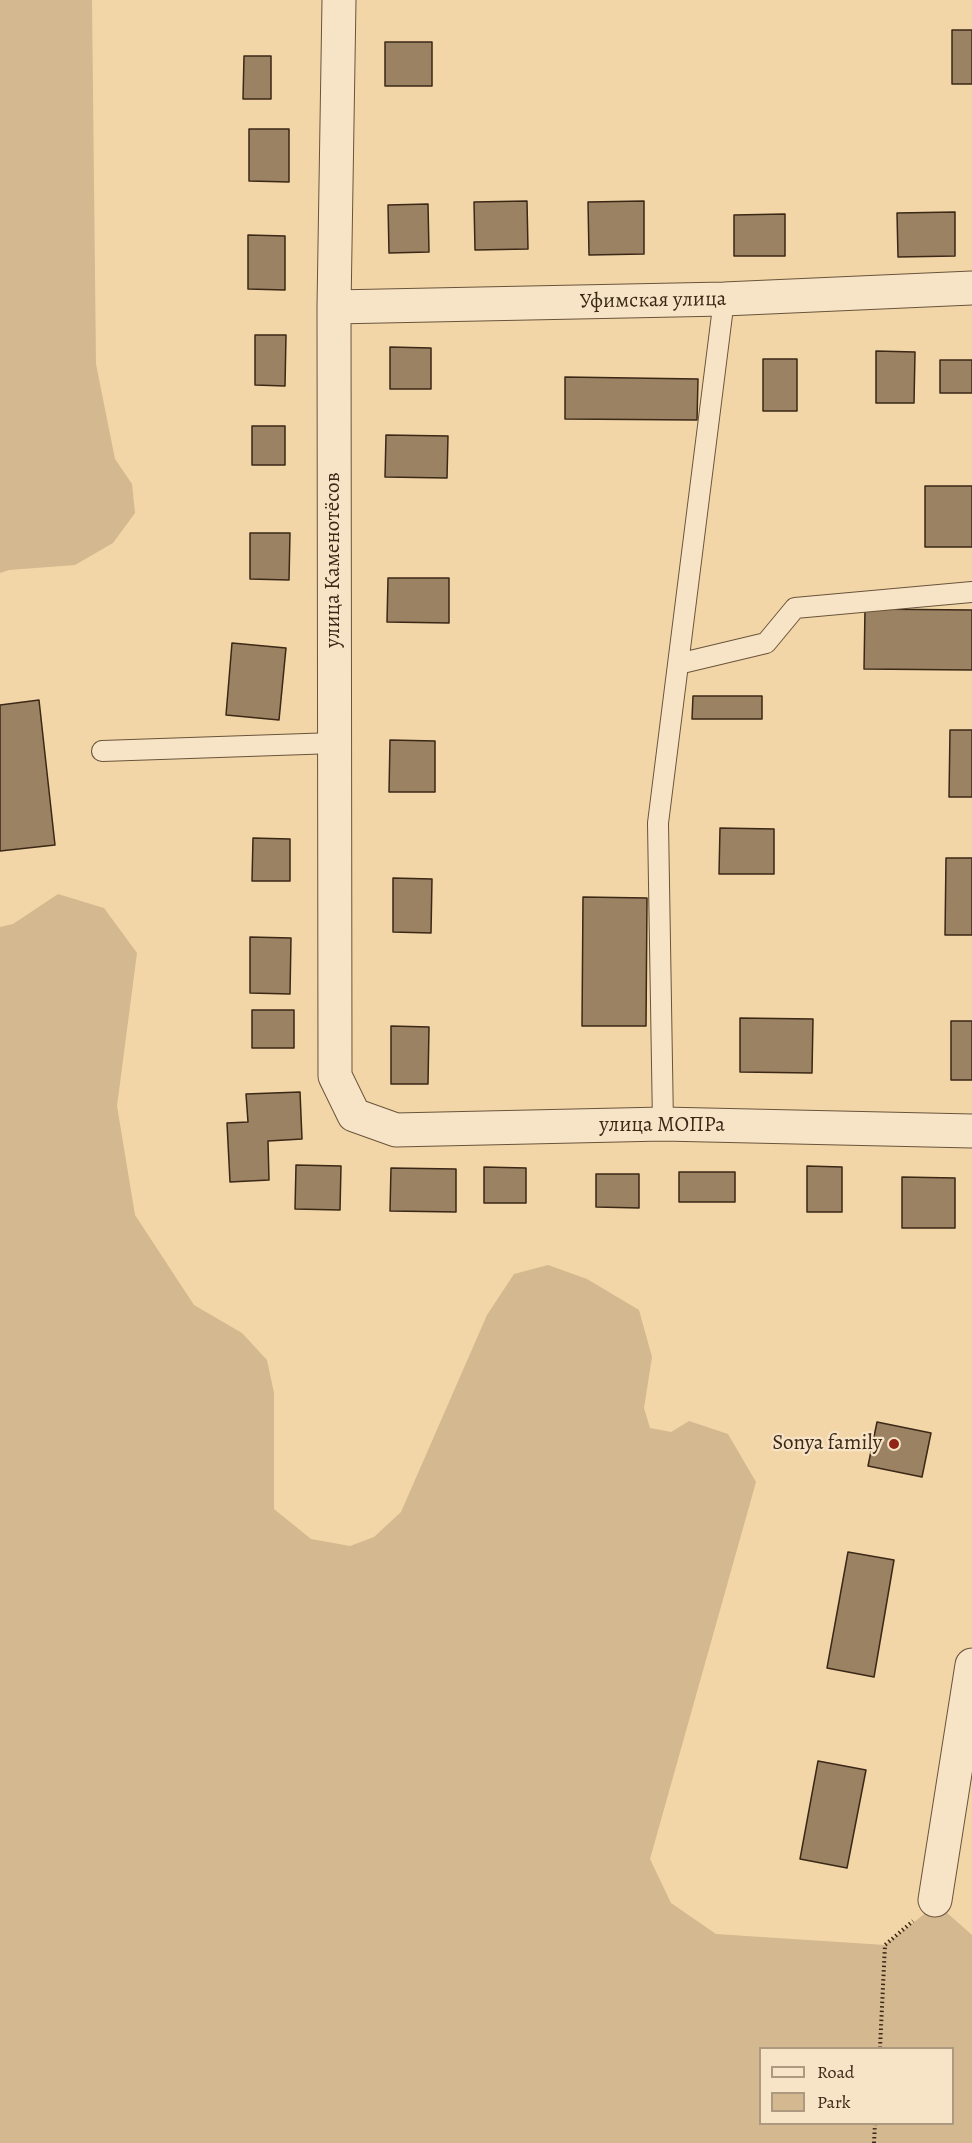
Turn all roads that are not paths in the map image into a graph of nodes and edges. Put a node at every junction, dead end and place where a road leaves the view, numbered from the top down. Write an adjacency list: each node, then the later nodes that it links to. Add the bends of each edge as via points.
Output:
1 (339, 0): 4 (street, улица Каменотёсов)
2 (972, 288): 3 (street, Уфимская улица)
3 (724, 299): 4 (street, Уфимская улица); 6 (lane)
4 (333, 307): 7 (street, улица Каменотёсов)
5 (972, 592): 6 (lane, via 795,608 766,643)
6 (678, 664): 10 (lane, via 658,823)
7 (334, 742): 8 (lane); 9 (street, улица Каменотёсов, via 335,1077)
8 (102, 751)
9 (354, 1115): 10 (street, улица МОПРа, via 396,1130)
10 (663, 1125): 11 (street, улица МОПРа)
11 (972, 1131)
12 (972, 1665): 13 (street)
13 (935, 1900)

